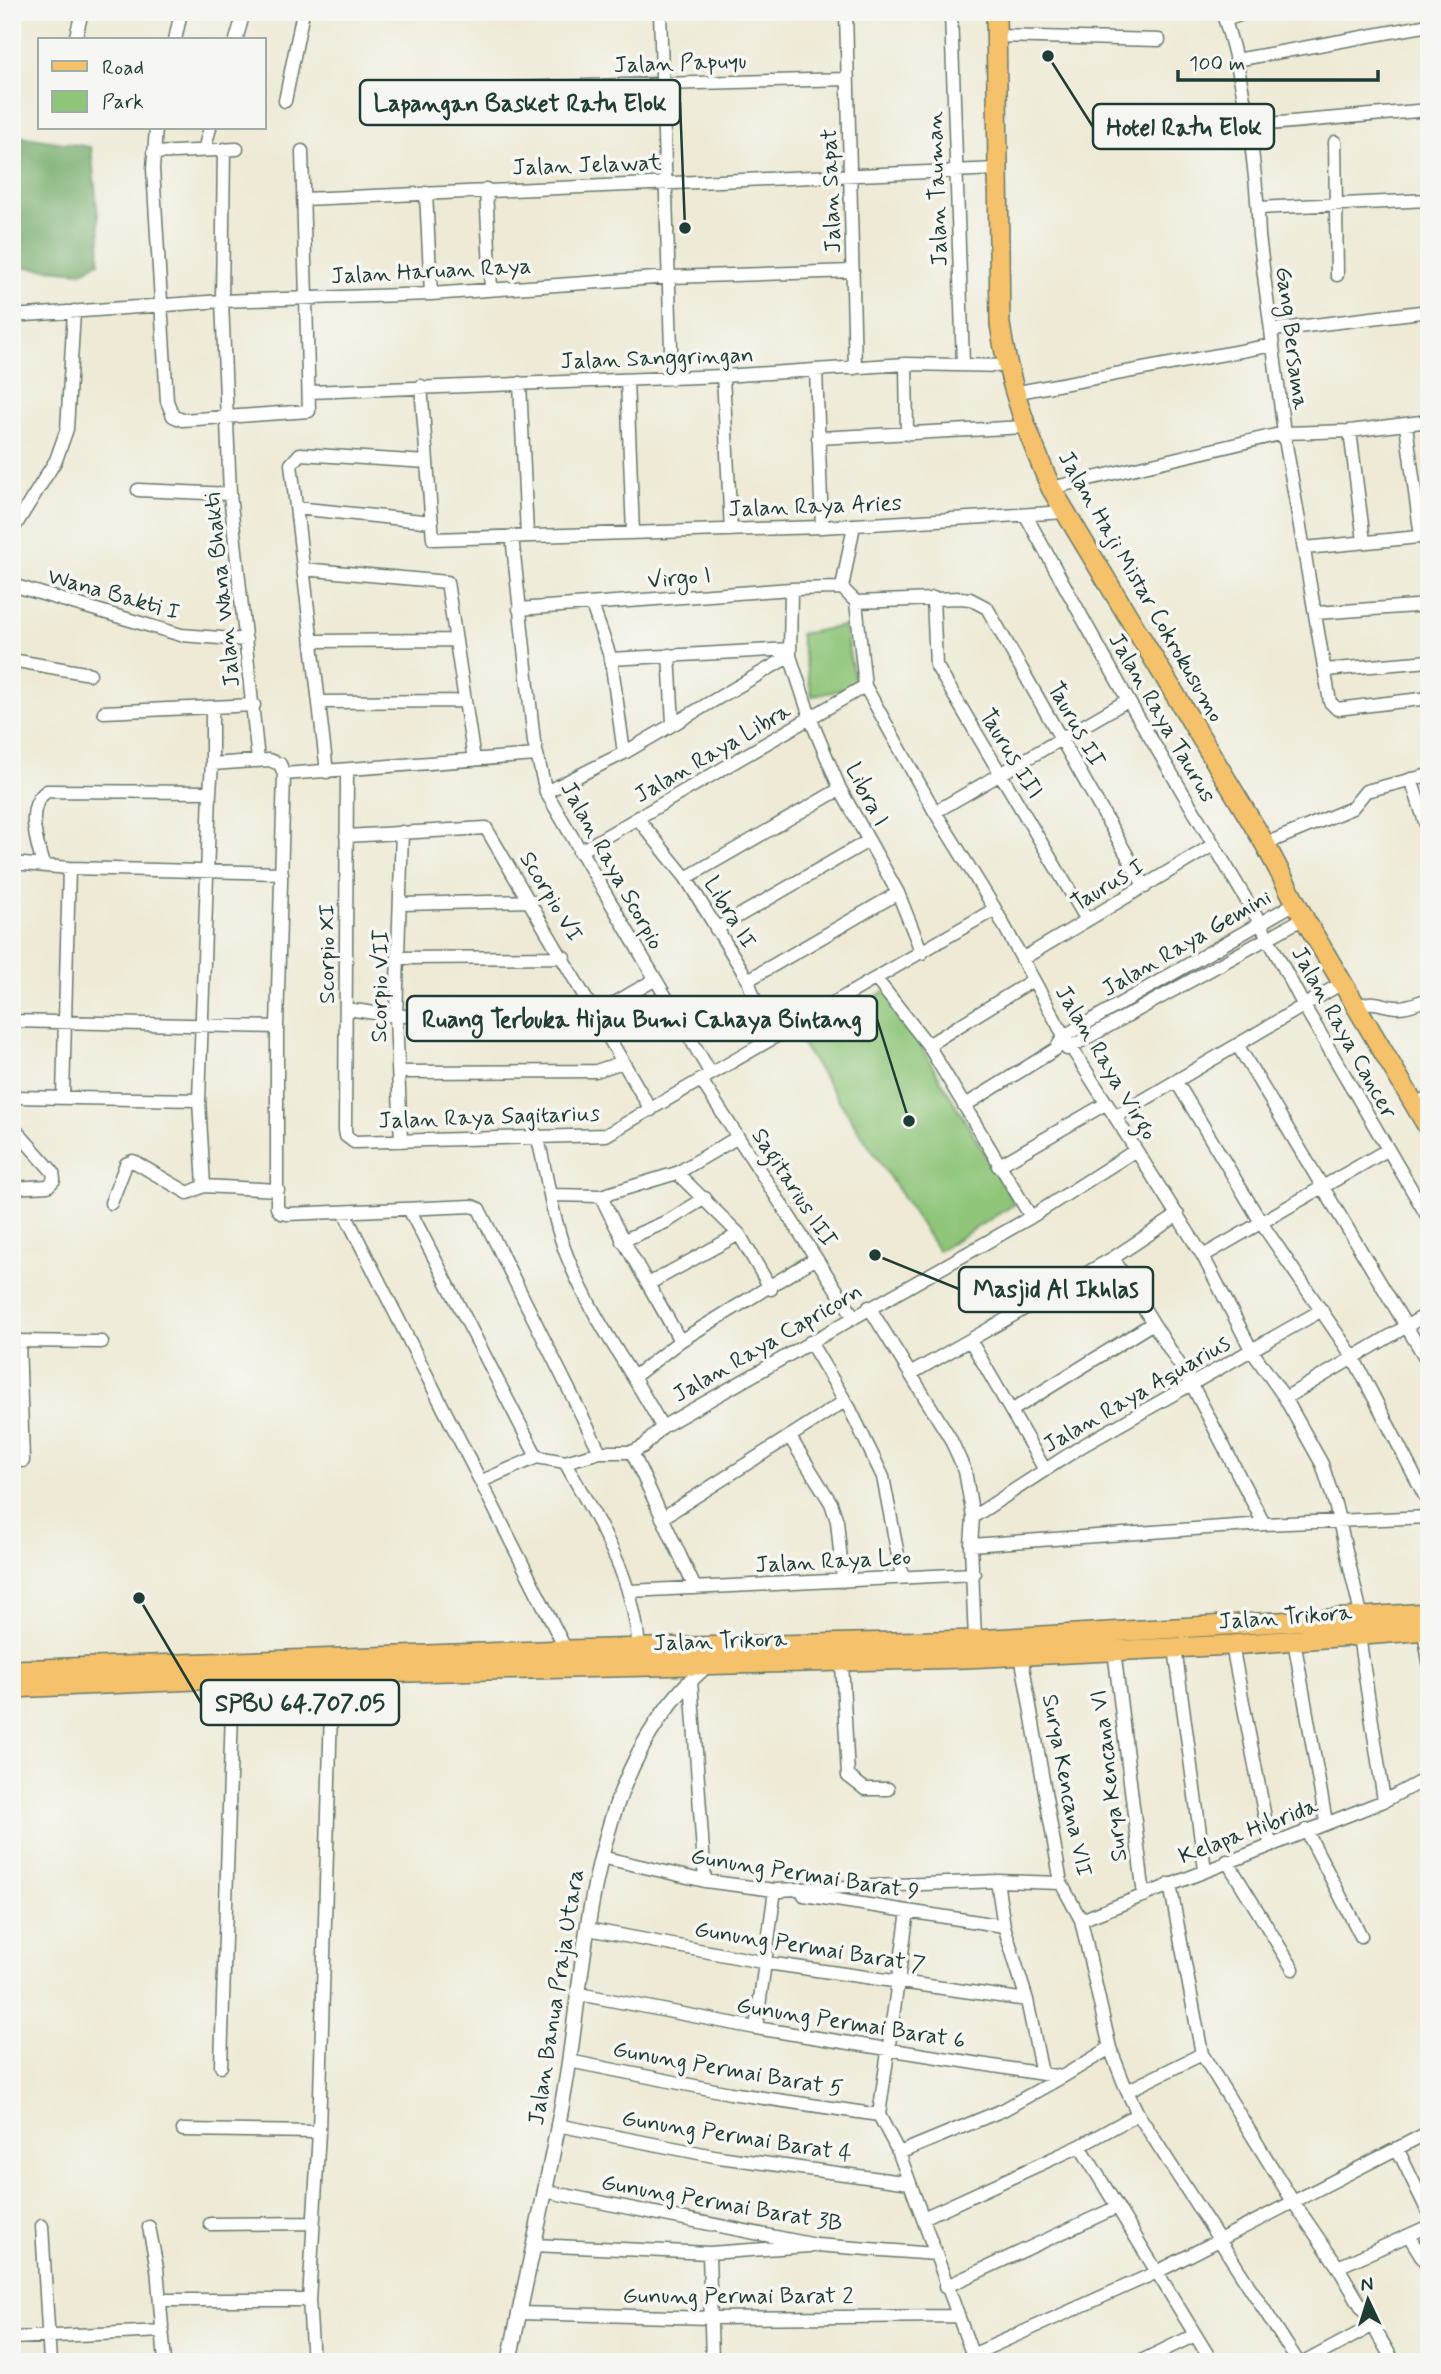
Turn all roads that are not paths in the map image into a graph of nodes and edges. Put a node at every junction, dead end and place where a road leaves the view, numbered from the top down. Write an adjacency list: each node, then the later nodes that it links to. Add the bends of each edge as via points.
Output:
1 (82, 12): 13 (street)
2 (181, 12): 14 (street)
3 (244, 12): 15 (street)
4 (303, 12): 21 (street)
5 (660, 12): 19 (street)
6 (846, 12): 18 (street, Jalan Sapat)
7 (951, 12): 31 (street, Jalan Tauman)
8 (996, 12): 12 (main road, Jalan Haji Mistar Cokrokusumo)
9 (1249, 12): 10 (street)
10 (1223, 16): 17 (street, Gang Bersama)
11 (1429, 25): 17 (street)
12 (996, 36): 16 (street); 30 (main road, Jalan Haji Mistar Cokrokusumo)
13 (76, 38)
14 (175, 38)
15 (237, 38)
16 (1160, 40)
17 (1236, 60): 23 (street, Gang Bersama)
18 (847, 79): 19 (street, Jalan Papuyu); 32 (street, Jalan Sapat)
19 (661, 83): 20 (street, Jalan Papuyu); 33 (street)
20 (513, 89)
21 (285, 101)
22 (1429, 110): 23 (street)
23 (1246, 125): 39 (street, Gang Bersama)
24 (156, 130): 29 (street)
25 (209, 130): 27 (street)
26 (1335, 142): 38 (street)
27 (204, 150): 29 (street); 46 (street, Jalan Wana Bhakti, via 230,149)
28 (302, 151): 36 (street)
29 (153, 153): 47 (street)
30 (998, 169): 31 (street, Jalan Jelawat); 55 (main road, Jalan Haji Mistar Cokrokusumo, via 1000,324)
31 (957, 170): 32 (street, Jalan Jelawat); 54 (street, Jalan Tauman)
32 (850, 174): 33 (street, Jalan Jelawat); 40 (street, Jalan Sapat)
33 (665, 182): 34 (street, Jalan Jelawat); 42 (street)
34 (486, 189): 35 (street, Jalan Jelawat); 43 (street)
35 (426, 193): 36 (street, Jalan Jelawat); 44 (street)
36 (303, 199): 45 (street)
37 (1429, 200): 38 (street)
38 (1335, 202): 39 (street); 41 (street)
39 (1258, 208): 51 (street, Gang Bersama)
40 (853, 271): 42 (street, Jalan Haruan Raya); 56 (street, Jalan Sapat)
41 (1337, 275)
42 (670, 277): 43 (street, Jalan Haruan Raya); 59 (street)
43 (491, 289): 44 (street, Jalan Haruan Raya)
44 (430, 294): 45 (street, Jalan Haruan Raya)
45 (306, 297): 46 (street, Jalan Haruan Raya); 63 (street)
46 (222, 301): 47 (street, Jalan Haruan Raya); 65 (street, Jalan Wana Bhakti)
47 (162, 304): 49 (street, Jalan Haruan Raya); 65 (street, via 169,411 182,420)
48 (1429, 310): 51 (street)
49 (74, 311): 50 (street, Jalan Haruan Raya); 84 (street, via 67,429 56,460)
50 (12, 316)
51 (1273, 330): 52 (street, Gang Bersama)
52 (1273, 345): 64 (street); 70 (street, Gang Bersama)
53 (906, 364): 54 (street, Jalan Sanggringan); 56 (street, Jalan Sanggringan); 71 (street)
54 (963, 364): 55 (street, Jalan Sanggringan)
55 (1007, 366): 64 (main road, Jalan Haji Mistar Cokrokusumo)
56 (855, 368): 57 (street, Jalan Sanggringan)
57 (816, 370): 58 (street, Jalan Sanggringan); 72 (street)
58 (723, 376): 59 (street, Jalan Sanggringan); 83 (street)
59 (672, 379): 60 (street, Jalan Sanggringan)
60 (627, 380): 61 (street, Jalan Sanggringan); 85 (street)
61 (520, 383): 62 (street, Jalan Sanggringan); 86 (street)
62 (421, 386): 63 (street, Jalan Sanggringan); 73 (street)
63 (309, 391): 65 (street, via 309,411)
64 (1013, 393): 68 (main road, Jalan Haji Mistar Cokrokusumo)
65 (229, 416): 76 (street, Jalan Wana Bhakti)
66 (1429, 421): 67 (street)
67 (1406, 425): 69 (street); 88 (street)
68 (1025, 427): 71 (street); 74 (main road, Jalan Haji Mistar Cokrokusumo)
69 (1350, 431): 70 (street); 89 (street)
70 (1284, 433): 74 (street); 90 (street, Gang Bersama)
71 (907, 434): 72 (street)
72 (818, 438): 82 (street)
73 (427, 462): 77 (street, via 296,455 291,464); 80 (street)
74 (1051, 488): 78 (main road, Jalan Haji Mistar Cokrokusumo)
75 (138, 490): 76 (street)
76 (230, 494): 102 (street, Jalan Wana Bhakti)
77 (296, 508): 80 (street); 91 (street)
78 (1066, 513): 79 (street, Jalan Raya Aries); 142 (main road, Jalan Haji Mistar Cokrokusumo)
79 (1026, 516): 81 (street, Jalan Raya Aries); 113 (street, Jalan Raya Taurus)
80 (432, 522): 87 (street, Jalan Raya Aries, via 433,539)
81 (854, 525): 82 (street, Jalan Raya Aries); 93 (street)
82 (822, 527): 83 (street, Jalan Raya Aries)
83 (731, 530): 85 (street, Jalan Raya Aries)
84 (12, 531)
85 (632, 533): 86 (street, Jalan Raya Aries)
86 (527, 535): 87 (street, Jalan Raya Aries)
87 (512, 536): 99 (street, Jalan Raya Scorpio)
88 (1425, 536): 89 (street)
89 (1364, 541): 90 (street)
90 (1305, 548): 100 (street, Gang Bersama)
91 (303, 569): 101 (street, via 447,582); 103 (street)
92 (12, 585): 102 (street, Wana Bakti I, via 181,635)
93 (842, 588): 94 (street, Virgo I); 96 (street)
94 (791, 589): 97 (street, Virgo I); 104 (street, Libra I)
95 (933, 597): 96 (street); 121 (street, Taurus II, via 970,599 987,608); 131 (street, Taurus III, via 936,664)
96 (856, 602): 111 (street, Jalan Raya Virgo)
97 (592, 605): 99 (street, Virgo I); 106 (street)
98 (1429, 605): 100 (street)
99 (519, 609): 123 (street, Jalan Raya Scorpio)
100 (1316, 613): 109 (street, Gang Bersama)
101 (455, 639): 103 (street); 114 (street)
102 (246, 640): 116 (street, Jalan Wana Bhakti)
103 (313, 641): 115 (street)
104 (790, 653): 105 (street); 119 (street, Libra I); 120 (street)
105 (669, 655): 106 (street); 120 (street)
106 (611, 659): 122 (street)
107 (12, 660): 110 (street)
108 (1429, 661): 109 (street)
109 (1325, 670): 112 (street, Gang Bersama, via 1330,702 1337,709)
110 (90, 674)
111 (865, 686): 119 (street, Jalan Raya Libra); 136 (street, Jalan Raya Virgo)
112 (1429, 698)
113 (1128, 700): 121 (street); 143 (street, Jalan Raya Taurus)
114 (466, 701): 115 (street); 125 (street)
115 (320, 702): 127 (street)
116 (254, 705): 117 (street); 124 (street, Jalan Wana Bhakti)
117 (212, 708): 118 (street); 126 (street)
118 (104, 712)
119 (811, 720): 133 (street, Libra I); 137 (street, Jalan Raya Libra)
120 (673, 723): 122 (street)
121 (1063, 739): 131 (street); 151 (street, Taurus II)
122 (624, 753): 135 (street)
123 (536, 755): 125 (street); 135 (street, Jalan Raya Scorpio)
124 (258, 760): 126 (street); 129 (street, via 281,764)
125 (474, 760): 128 (street)
126 (212, 764): 134 (street)
127 (327, 772): 128 (street); 129 (street)
128 (347, 772): 140 (street, Scorpio XI)
129 (284, 774): 149 (street)
130 (1429, 775): 132 (street)
131 (1001, 776): 136 (street); 157 (street, Taurus III)
132 (1411, 779): 139 (street); 142 (street, via 1366,791 1352,808)
133 (840, 789): 141 (street, Libra I); 150 (street)
134 (210, 792): 146 (street, via 47,791 36,803 34,815); 148 (street)
135 (546, 793): 144 (street, Jalan Raya Scorpio)
136 (935, 812): 155 (street, Jalan Raya Virgo)
137 (638, 819): 144 (street, Jalan Raya Libra); 150 (street, Libra II)
138 (402, 832): 140 (street, Scorpio VI); 153 (street, Scorpio VI, via 484,827); 154 (street, Scorpio VII)
139 (1429, 834)
140 (346, 836): 173 (street, Scorpio XI)
141 (868, 841): 152 (street, Libra I); 159 (street)
142 (1265, 844): 156 (main road, Jalan Haji Mistar Cokrokusumo)
143 (1213, 845): 151 (street, Taurus I); 158 (street, Jalan Raya Taurus)
144 (579, 852): 166 (street, Jalan Raya Scorpio)
145 (12, 863): 146 (street)
146 (43, 865): 147 (street)
147 (69, 868): 148 (street); 177 (street)
148 (207, 872): 149 (street); 178 (street)
149 (282, 873): 179 (street)
150 (686, 878): 159 (street, Libra II)
151 (1145, 887): 157 (street, Taurus I)
152 (898, 893): 161 (street, Libra I); 167 (street)
153 (531, 901): 154 (street); 162 (street, Scorpio VI)
154 (401, 904): 163 (street, Scorpio VII)
155 (995, 909): 161 (street, Jalan Raya Sagitarius); 164 (street, Jalan Raya Virgo)
156 (1301, 910): 158 (street, Jalan Raya Gemini); 160 (street, Jalan Raya Gemini); 169 (main road, Jalan Haji Mistar Cokrokusumo)
157 (1087, 920): 164 (street, Taurus I)
158 (1260, 923): 160 (street, Jalan Raya Taurus); 180 (street, Jalan Raya Gemini)
159 (716, 929): 167 (street, Libra II)
160 (1268, 936): 171 (street, Jalan Raya Cancer); 184 (street, Jalan Raya Gemini)
161 (922, 953): 165 (street, Jalan Raya Sagitarius)
162 (564, 957): 163 (street); 174 (street, Scorpio VI)
163 (400, 958): 175 (street, Scorpio VII)
164 (1022, 959): 168 (street, Jalan Raya Virgo)
165 (876, 979): 181 (street, Jalan Raya Sagitarius); 182 (street)
166 (654, 980): 174 (street); 188 (street, Jalan Raya Scorpio)
167 (748, 980): 181 (street, Libra II)
168 (1033, 980): 180 (street, Jalan Raya Virgo); 182 (street)
169 (1342, 983): 171 (street); 172 (main road, Jalan Haji Mistar Cokrokusumo)
170 (1429, 999): 172 (street, via 1395,1007 1373,1001)
171 (1304, 1006): 183 (street); 205 (street, Jalan Raya Cancer)
172 (1358, 1007): 193 (main road, Jalan Haji Mistar Cokrokusumo)
173 (347, 1009): 175 (street); 201 (street, Scorpio XI)
174 (596, 1014): 175 (street); 186 (street, Scorpio VI)
175 (396, 1016): 187 (street, Scorpio VII)
176 (12, 1021): 177 (street)
177 (63, 1022): 178 (street); 191 (street)
178 (201, 1026): 179 (street); 192 (street)
179 (277, 1027): 210 (street)
180 (1064, 1036): 184 (street, Jalan Raya Virgo); 185 (street, Jalan Raya Gemini)
181 (768, 1039): 188 (street, Jalan Raya Sagitarius)
182 (929, 1045): 195 (street)
183 (1238, 1046): 189 (street); 211 (street)
184 (1072, 1048): 185 (street, Jalan Raya Gemini); 194 (street, Jalan Raya Virgo)
185 (1056, 1049): 195 (street)
186 (623, 1062): 187 (street, via 596,1071); 196 (street, Scorpio VI)
187 (400, 1072): 203 (street, Scorpio VII)
188 (706, 1077): 196 (street, Jalan Raya Sagitarius); 202 (street, Sagitarius III)
189 (1176, 1081): 197 (street); 221 (street)
190 (12, 1097): 191 (street)
191 (63, 1097): 192 (street)
192 (199, 1100): 208 (street)
193 (1421, 1101): 199 (main road, Jalan Haji Mistar Cokrokusumo)
194 (1107, 1103): 197 (street, Jalan Raya Virgo); 206 (street)
195 (964, 1106): 206 (street)
196 (651, 1110): 200 (street, Jalan Raya Sagitarius, via 606,1135)
197 (1115, 1117): 204 (street, Jalan Raya Virgo)
198 (12, 1126): 209 (street, via 53,1172 54,1181 48,1186)
199 (1429, 1129)
200 (537, 1135): 203 (street, Jalan Raya Sagitarius); 212 (street)
201 (346, 1136): 203 (street, Jalan Raya Sagitarius, via 355,1142)
202 (738, 1137): 207 (street); 225 (street, Sagitarius III)
203 (401, 1141)
204 (1136, 1150): 218 (street, Jalan Raya Virgo); 219 (street, Jalan Raya Capricorn)
205 (1387, 1150): 211 (street); 220 (street, Jalan Raya Cancer)
206 (998, 1166): 219 (street)
207 (677, 1173): 213 (street); 214 (street)
208 (204, 1186): 210 (street); 215 (street, via 188,1193 129,1161)
209 (12, 1188)
210 (278, 1190): 217 (street, via 281,1213)
211 (1322, 1190): 221 (street); 234 (street)
212 (552, 1195): 213 (street); 244 (street, via 566,1254 587,1302)
213 (601, 1196): 223 (street)
214 (705, 1198): 222 (street); 223 (street, via 668,1222)
215 (111, 1203)
216 (409, 1209): 217 (street); 251 (street, via 480,1209); 253 (street)
217 (344, 1212): 257 (street)
218 (1178, 1215): 224 (street, Jalan Raya Virgo); 226 (street)
219 (1031, 1217): 229 (street, Jalan Raya Capricorn)
220 (1429, 1219)
221 (1262, 1224): 224 (street); 230 (street)
222 (738, 1234): 227 (street); 228 (street)
223 (622, 1241): 227 (street)
224 (1203, 1256): 240 (street, Jalan Raya Virgo)
225 (816, 1258): 228 (street); 232 (street, Sagitarius III)
226 (1114, 1258): 233 (street); 235 (street)
227 (650, 1283): 237 (street)
228 (771, 1289): 237 (street)
229 (869, 1307): 232 (street, Jalan Raya Capricorn); 243 (street)
230 (1322, 1310): 240 (street, Jalan Raya Aquarius); 241 (street)
231 (1429, 1313): 234 (street)
232 (854, 1317): 239 (street, Jalan Raya Capricorn)
233 (1153, 1322): 245 (street); 248 (street)
234 (1406, 1325): 241 (street); 242 (street)
235 (970, 1340): 243 (street); 248 (street)
236 (16, 1341): 238 (street); 254 (street)
237 (680, 1341): 244 (street)
238 (102, 1342)
239 (810, 1342): 247 (street); 249 (street, Jalan Raya Capricorn)
240 (1252, 1351): 245 (street, Jalan Raya Aquarius); 246 (street, Jalan Raya Virgo)
241 (1353, 1357): 246 (street); 258 (street)
242 (1429, 1364)
243 (912, 1373): 259 (street, via 965,1471)
244 (635, 1376): 249 (street)
245 (1191, 1383): 256 (street, Jalan Raya Aquarius); 263 (street)
246 (1285, 1398): 262 (street, Jalan Raya Virgo, via 1322,1464)
247 (845, 1401): 250 (street); 266 (street, via 883,1478)
248 (1011, 1411): 256 (street)
249 (662, 1427): 252 (street, Jalan Raya Capricorn)
250 (791, 1439): 261 (street); 267 (street, via 831,1503)
251 (600, 1452): 252 (street); 255 (street)
252 (632, 1452): 261 (street)
253 (537, 1457): 255 (street); 257 (street)
254 (23, 1461)
255 (565, 1462): 269 (street)
256 (1045, 1470): 259 (street, Jalan Raya Aquarius)
257 (482, 1481): 280 (street)
258 (1429, 1504)
259 (973, 1517): 264 (street)
260 (1429, 1517): 262 (street)
261 (662, 1518): 268 (street)
262 (1339, 1521): 263 (street); 271 (street, Jalan Raya Virgo)
263 (1264, 1524): 264 (street)
264 (971, 1545): 265 (street)
265 (974, 1574): 266 (street, Jalan Raya Leo); 272 (street)
266 (902, 1576): 267 (street, Jalan Raya Leo)
267 (843, 1581): 268 (street, Jalan Raya Leo)
268 (695, 1588): 269 (street, Jalan Raya Leo)
269 (631, 1591): 276 (street)
270 (1427, 1625): 271 (main road, Jalan Trikora); 281 (street)
271 (1360, 1627): 272 (main road, Jalan Trikora); 273 (main road, Jalan Trikora); 290 (street, Jalan Raya Virgo)
272 (975, 1640): 278 (main road, Jalan Trikora)
273 (1294, 1640): 274 (main road, Jalan Trikora); 291 (street)
274 (1232, 1645): 275 (main road, Jalan Trikora); 293 (street)
275 (1175, 1648): 277 (main road, Jalan Trikora); 296 (street)
276 (639, 1650): 278 (main road, Jalan Trikora); 280 (main road, Jalan Trikora)
277 (1114, 1650): 279 (main road, Jalan Trikora); 302 (street, Surya Kencana VI)
278 (849, 1655): 279 (main road, Jalan Trikora); 282 (main road, Jalan Trikora); 289 (street, via 848,1776 865,1789)
279 (1021, 1655): 299 (street, Surya Kencana VII)
280 (556, 1656): 282 (main road, Jalan Trikora); 283 (main road, Jalan Trikora); 284 (main road, Jalan Trikora)
281 (1429, 1662)
282 (707, 1665): 286 (street, Jalan Banua Praja Utara)
283 (12, 1670)
284 (332, 1674): 285 (main road, Jalan Trikora); 326 (street)
285 (233, 1678): 287 (main road, Jalan Trikora); 318 (street)
286 (691, 1680): 294 (street, Jalan Banua Praja Utara, via 642,1745); 297 (street)
287 (12, 1688)
288 (1429, 1777): 290 (street, Kelapa Hibrida)
289 (888, 1789)
290 (1384, 1801): 291 (street, Kelapa Hibrida)
291 (1326, 1822): 292 (street, Kelapa Hibrida)
292 (1306, 1830): 293 (street, Kelapa Hibrida); 307 (street)
293 (1270, 1844): 295 (street, Kelapa Hibrida)
294 (601, 1857): 297 (street, Gunung Permai Barat 9); 306 (street, Jalan Banua Praja Utara)
295 (1227, 1861): 296 (street, Kelapa Hibrida); 309 (street)
296 (1205, 1871): 300 (street, Kelapa Hibrida)
297 (705, 1881): 301 (street, Gunung Permai Barat 9)
298 (997, 1881): 299 (street); 301 (street); 305 (street)
299 (1061, 1883): 304 (street, Surya Kencana VII)
300 (1170, 1884): 302 (street, Kelapa Hibrida); 316 (street)
301 (775, 1890): 303 (street, Gunung Permai Barat 9); 308 (street)
302 (1144, 1896): 304 (street, Kelapa Hibrida)
303 (908, 1911): 305 (street, Gunung Permai Barat 9); 310 (street)
304 (1081, 1920): 314 (street, Surya Kencana VII)
305 (1004, 1926): 312 (street)
306 (588, 1929): 308 (street, Gunung Permai Barat 7); 311 (street, Jalan Banua Praja Utara)
307 (1361, 1936)
308 (767, 1963): 310 (street, Gunung Permai Barat 7); 313 (street)
309 (1293, 1969)
310 (898, 1982): 312 (street, Gunung Permai Barat 7); 315 (street)
311 (579, 1994): 313 (street, Gunung Permai Barat 6); 317 (street, Jalan Banua Praja Utara)
312 (1027, 2000): 319 (street)
313 (756, 2028): 315 (street, Gunung Permai Barat 6)
314 (1110, 2048): 320 (street); 321 (street, Surya Kencana VII)
315 (886, 2049): 319 (street, Gunung Permai Barat 6); 323 (street)
316 (1202, 2054): 321 (street); 333 (street)
317 (569, 2061): 323 (street, Gunung Permai Barat 5, via 730,2093); 324 (street, Jalan Banua Praja Utara)
318 (221, 2066)
319 (1042, 2074): 320 (street, Gunung Permai Barat 6)
320 (1062, 2077): 330 (street, via 1003,2110)
321 (1127, 2091): 322 (street, Surya Kencana VII)
322 (1138, 2114): 328 (street); 343 (street, Surya Kencana VII)
323 (880, 2115): 330 (street)
324 (557, 2125): 331 (street, Gunung Permai Barat 4, via 719,2157); 332 (street, Jalan Banua Praja Utara)
325 (183, 2130): 326 (street)
326 (319, 2132): 337 (street)
327 (1429, 2132): 329 (street)
328 (1080, 2146): 334 (street); 336 (street)
329 (1397, 2148): 333 (street); 335 (street)
330 (899, 2153): 331 (street)
331 (910, 2183): 336 (street)
332 (544, 2191): 344 (street, Jalan Banua Praja Utara); 345 (street, Gunung Permai Barat 3B)
333 (1292, 2200): 343 (street); 348 (street)
334 (1115, 2208): 350 (street); 351 (street)
335 (1429, 2214)
336 (923, 2218): 347 (street)
337 (313, 2223): 338 (street); 353 (street)
338 (210, 2224)
339 (42, 2226): 360 (street)
340 (1429, 2226): 342 (street)
341 (149, 2227): 352 (street)
342 (1409, 2236): 348 (street); 349 (street)
343 (1219, 2238): 350 (street); 370 (street, Surya Kencana VII)
344 (533, 2245): 346 (street); 354 (street, Jalan Banua Praja Utara)
345 (816, 2245): 346 (street); 347 (street, Gunung Permai Barat 3B)
346 (709, 2253): 356 (street)
347 (935, 2254): 351 (street)
348 (1338, 2267): 357 (street)
349 (1429, 2268)
350 (1155, 2273): 359 (street); 362 (street)
351 (946, 2287): 355 (street)
352 (160, 2300): 353 (street); 358 (street)
353 (309, 2301): 365 (street)
354 (519, 2313): 356 (street, Gunung Permai Barat 2); 366 (street, Jalan Banua Praja Utara)
355 (957, 2316): 356 (street, Gunung Permai Barat 2); 362 (street)
356 (711, 2318): 367 (street)
357 (1372, 2326): 371 (street); 372 (street)
358 (163, 2332): 360 (street); 364 (street)
359 (1195, 2335): 368 (street); 369 (street)
360 (48, 2336): 361 (street); 363 (street)
361 (12, 2338)
362 (974, 2358)
363 (50, 2362)
364 (165, 2362)
365 (313, 2362)
366 (509, 2362)
367 (712, 2362)
368 (1139, 2362)
369 (1212, 2362)
370 (1298, 2362)
371 (1305, 2362)
372 (1394, 2362)

